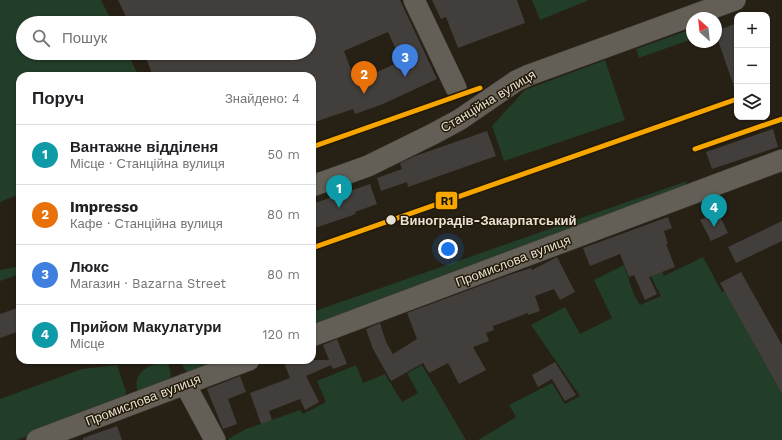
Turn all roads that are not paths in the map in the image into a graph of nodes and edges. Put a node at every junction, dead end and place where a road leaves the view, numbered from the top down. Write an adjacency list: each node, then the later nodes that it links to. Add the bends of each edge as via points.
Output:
1 (414, 0): 3 (street)
2 (734, 0): 5 (street, Станційна вулиця, via 529,75 434,134 368,166)
3 (456, 88)
4 (782, 160): 6 (street, Промислова вулиця)
5 (316, 185)
6 (316, 335)
7 (238, 364): 8 (street, Промислова вулиця)
8 (185, 384): 9 (street, Промислова вулиця); 10 (street)
9 (36, 440)
10 (215, 440)

